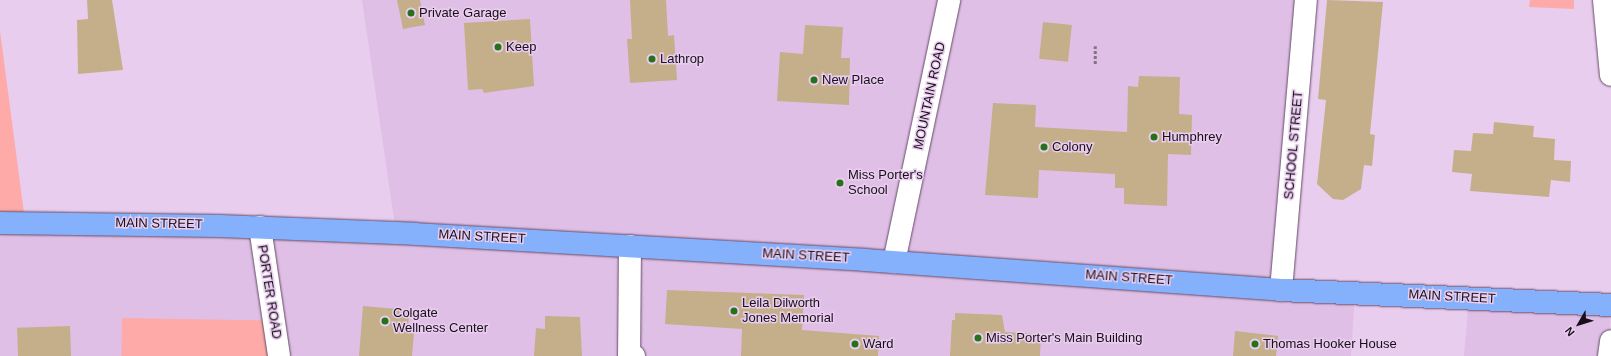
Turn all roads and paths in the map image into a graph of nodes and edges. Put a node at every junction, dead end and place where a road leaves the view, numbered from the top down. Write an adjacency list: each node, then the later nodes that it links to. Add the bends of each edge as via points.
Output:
1 (949, 0): 10 (street, MOUNTAIN ROAD)
2 (1306, 0): 11 (street, SCHOOL STREET)
3 (1604, 0): 6 (street)
4 (1095, 46): 5 (path)
5 (1095, 64)
6 (1611, 75)
7 (0, 223): 8 (highway, MAIN STREET)
8 (260, 227): 9 (highway, MAIN STREET); 14 (street, PORTER ROAD)
9 (630, 246): 10 (highway, MAIN STREET); 15 (street, via 629,355)
10 (894, 262): 11 (highway, MAIN STREET)
11 (1281, 290): 12 (highway, MAIN STREET)
12 (1611, 305)
13 (1611, 341): 16 (street)
14 (279, 356)
15 (634, 356)
16 (1609, 356)

